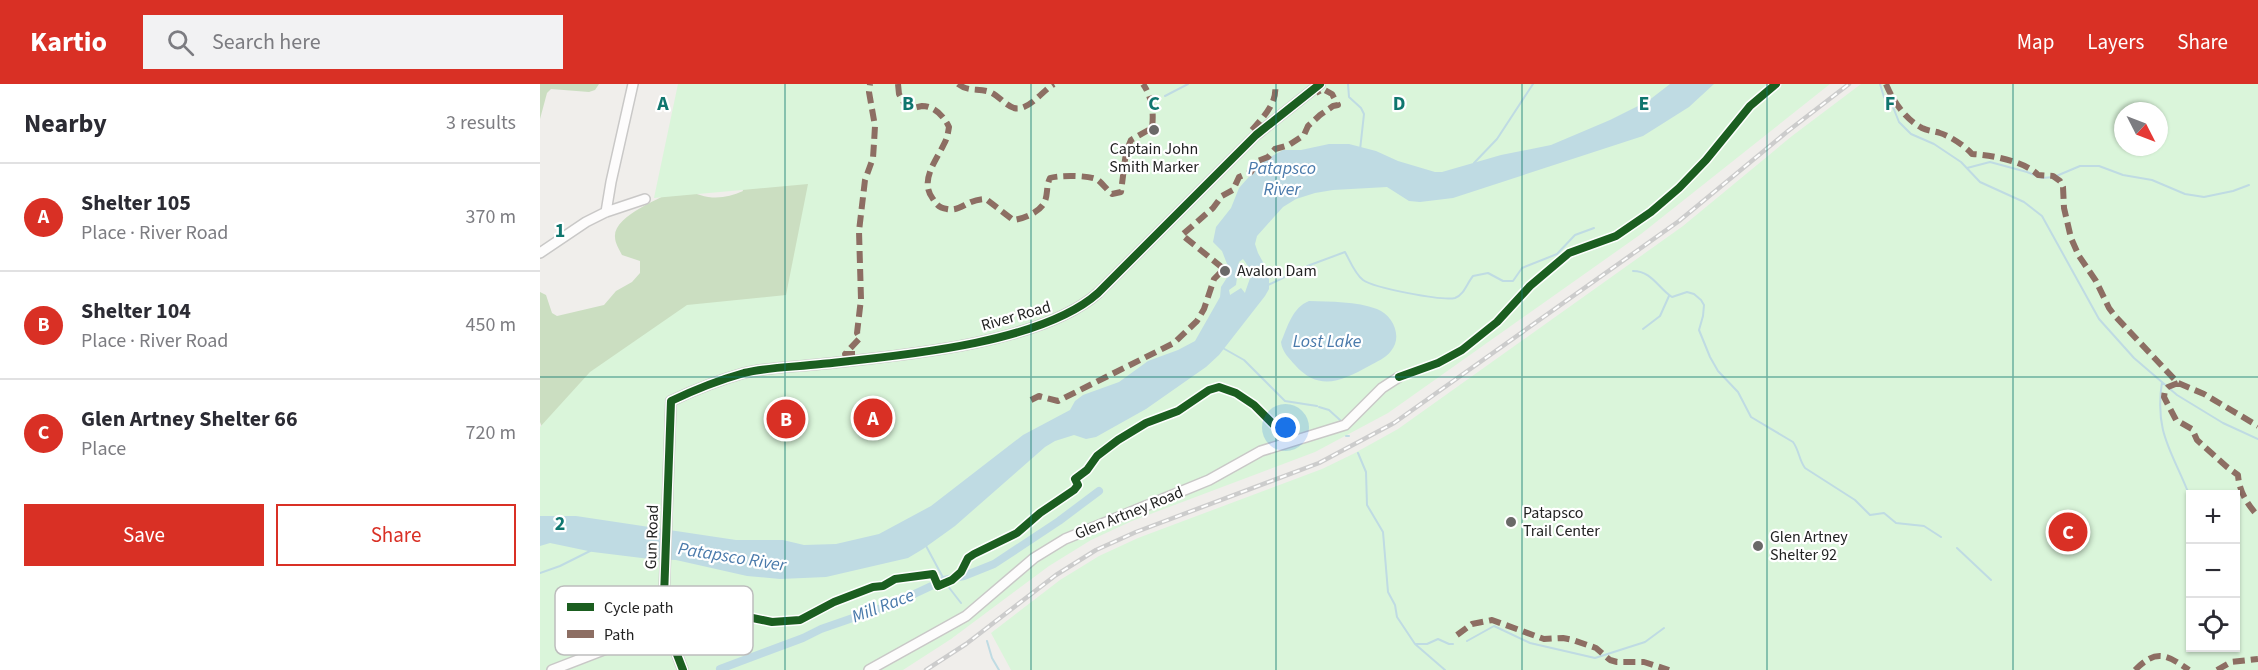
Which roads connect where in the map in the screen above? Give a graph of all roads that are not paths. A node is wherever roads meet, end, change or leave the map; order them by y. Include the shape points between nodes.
1 (633, 84) edge
2 (1320, 84) edge
3 (645, 199) dead end
4 (606, 212) junction
5 (540, 253) edge
6 (1399, 377) dead end
7 (671, 401) joint
8 (665, 586) edge
9 (591, 655) edge
10 (677, 655) edge
11 (552, 670) edge
12 (683, 670) edge
13 (869, 670) edge

1 - 4 street
2 - 7 street, River Road via 1256,135 1087,303 1063,317 989,339 935,349 745,373
3 - 4 street
4 - 5 street
6 - 13 street, Glen Artney Road via 1345,424 1261,451 1209,480 1065,539 1034,558 966,616
7 - 8 street, Gun Road
9 - 11 street
10 - 12 street, Gun Road

